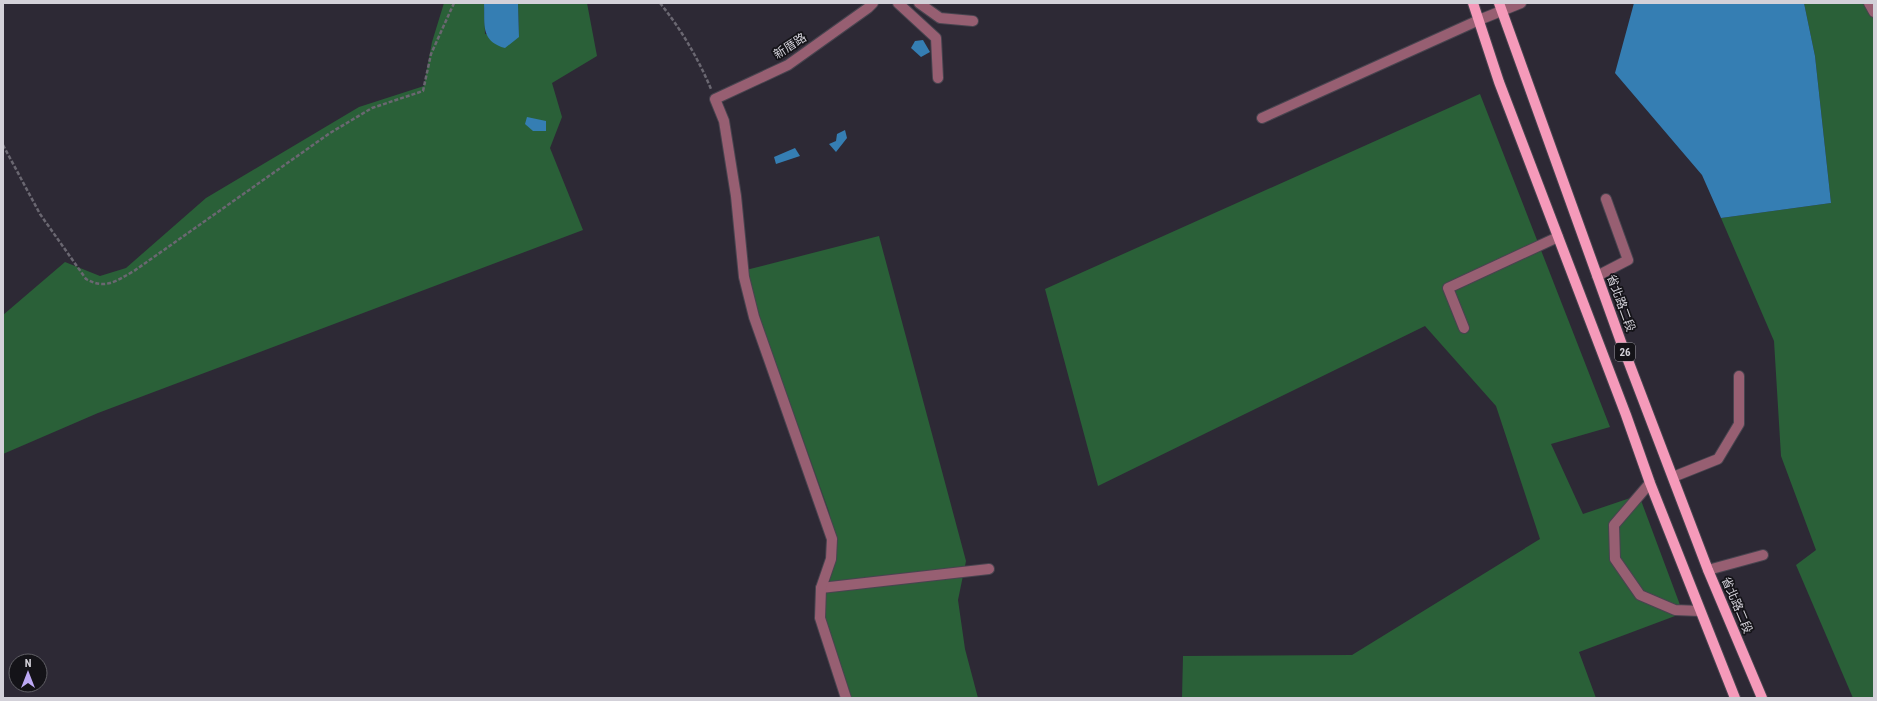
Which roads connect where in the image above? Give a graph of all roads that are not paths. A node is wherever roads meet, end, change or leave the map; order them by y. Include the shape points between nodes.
1 (873, 3) edge
2 (898, 3) edge
3 (919, 3) edge
4 (1473, 3) edge
5 (1521, 3) edge
6 (1869, 3) edge
7 (1500, 7) edge
8 (1874, 12) edge
9 (1479, 20) junction
10 (973, 21) dead end
11 (938, 78) dead end
12 (1262, 118) dead end
13 (1606, 199) dead end
14 (1558, 237) junction
15 (1597, 276) junction
16 (1464, 328) dead end
17 (1739, 376) dead end
18 (1673, 477) junction
19 (1650, 483) junction
20 (1763, 555) dead end
21 (988, 569) dead end
22 (1708, 570) junction
23 (821, 588) junction
24 (1700, 612) junction
25 (846, 698) edge
26 (1735, 698) edge
27 (1762, 698) edge

1 - 23 street, 新厝路 via 788,65 715,99 724,121 736,196 744,278 754,317 832,539 831,558
2 - 11 street via 936,38
3 - 10 street via 940,18
4 - 9 main road, 26
5 - 7 street
6 - 8 street
7 - 9 street
7 - 15 main road, 省北路二段 / 26
9 - 12 street
9 - 14 main road, 26 via 1499,82
13 - 15 street via 1628,260
14 - 16 street via 1448,288
14 - 19 main road, 26
15 - 18 main road, 省北路二段 / 26
17 - 18 street via 1739,424 1718,459
18 - 22 main road, 省北路二段 / 26
19 - 24 main road, 26
19 - 24 street via 1614,525 1615,559 1640,595 1675,610
20 - 22 street
21 - 23 street
22 - 27 main road, 省北路二段 / 26
23 - 25 street via 820,618
24 - 26 main road, 26

